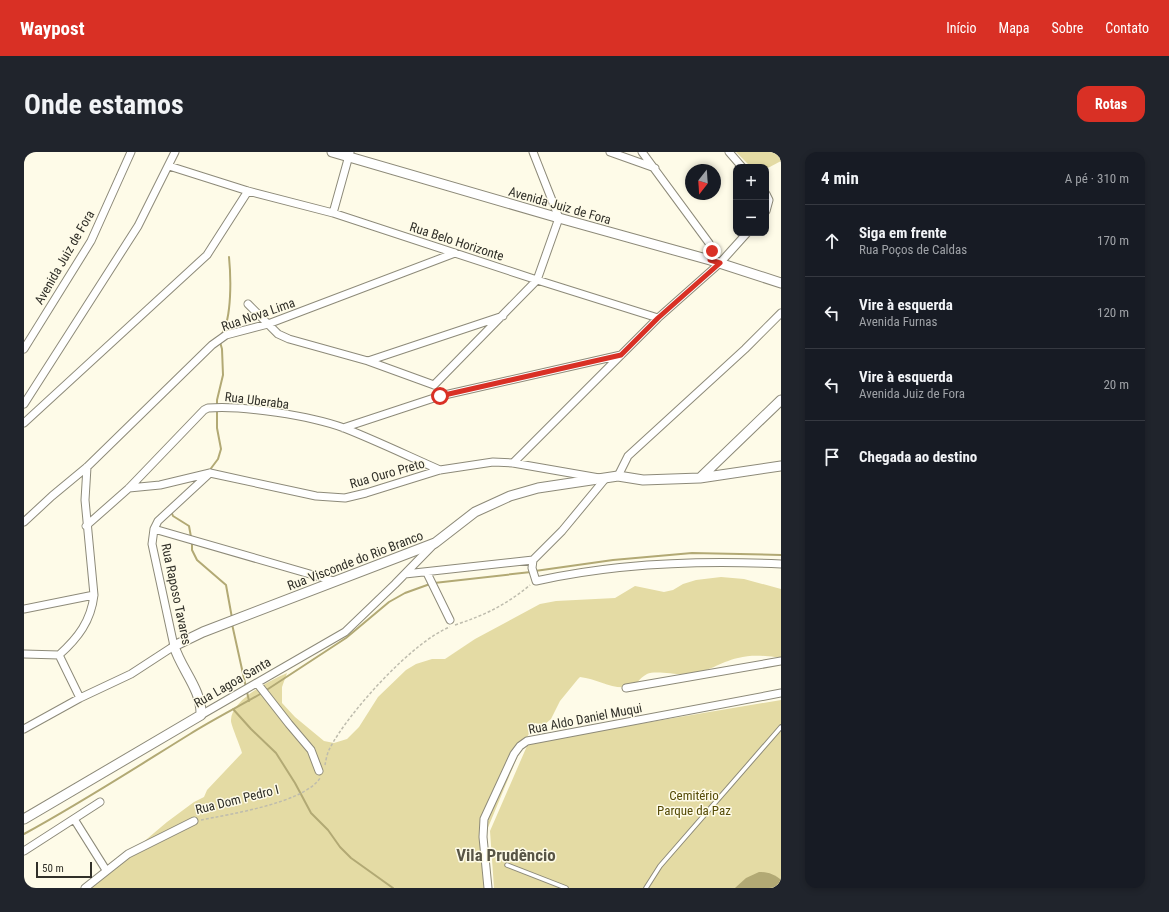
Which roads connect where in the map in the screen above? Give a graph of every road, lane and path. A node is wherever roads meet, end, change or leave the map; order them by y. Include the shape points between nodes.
1 (131, 152) edge
2 (175, 152) edge
3 (332, 152) edge
4 (533, 152) edge
5 (610, 152) edge
6 (642, 152) edge
7 (729, 152) edge
8 (349, 154) edge
9 (739, 164) edge
10 (169, 166) junction
11 (656, 168) junction
12 (248, 191) junction
13 (333, 213) junction
14 (559, 218) junction
15 (743, 236) edge
16 (455, 253) junction
17 (710, 260) junction
18 (720, 263) junction
19 (538, 280) junction
20 (781, 283) edge
21 (248, 304) dead end
22 (781, 313) edge
23 (504, 316) junction
24 (658, 318) junction
25 (268, 324) junction
26 (24, 349) edge
27 (621, 355) junction
28 (368, 361) junction
29 (434, 385) junction
30 (440, 396) junction
31 (781, 400) edge
32 (24, 404) edge
33 (24, 423) edge
34 (343, 428) junction
35 (513, 463) junction
36 (781, 466) edge
37 (87, 468) junction
38 (440, 470) junction
39 (210, 473) junction
40 (618, 476) junction
41 (700, 478) junction
42 (605, 479) junction
43 (129, 488) junction
44 (24, 522) edge
45 (86, 526) junction
46 (154, 529) junction
47 (435, 543) junction
48 (533, 560) junction
49 (781, 564) edge
50 (427, 573) junction
51 (405, 574) junction
52 (334, 581) junction
53 (536, 581) junction
54 (94, 595) junction
55 (24, 609) edge
56 (450, 620) dead end
57 (174, 646) junction
58 (24, 654) edge
59 (59, 655) junction
60 (781, 661) edge
61 (257, 683) junction
62 (626, 688) dead end
63 (781, 693) edge
64 (80, 698) junction
65 (201, 715) junction
66 (781, 727) edge
67 (24, 729) edge
68 (321, 773) junction
69 (100, 802) dead end
70 (24, 819) edge
71 (74, 819) junction
72 (194, 821) joint
73 (24, 851) edge
74 (507, 865) dead end
75 (106, 870) junction
76 (85, 888) edge
77 (488, 888) edge
78 (566, 888) edge
79 (646, 888) edge

1 - 26 street, Avenida Juiz de Fora via 91,241
2 - 10 street
3 - 8 street, Avenida Juiz de Fora
4 - 14 street
5 - 11 street
6 - 11 street
7 - 9 street
8 - 13 street
8 - 14 street, Avenida Juiz de Fora
10 - 12 street, Rua Belo Horizonte
10 - 32 street via 138,226
11 - 17 street via 709,243 712,251
12 - 13 street, Rua Belo Horizonte
12 - 33 street via 207,255
13 - 16 street, Rua Belo Horizonte
14 - 17 street, Avenida Juiz de Fora
14 - 19 street
15 - 18 street
16 - 19 street, Rua Belo Horizonte
16 - 25 street, Rua Nova Lima
17 - 18 street, Avenida Juiz de Fora
18 - 20 street, Avenida Juiz de Fora
18 - 24 street
19 - 23 street
19 - 24 street, Rua Belo Horizonte
21 - 25 street
22 - 40 street via 628,456
23 - 28 street
23 - 29 street
24 - 27 street
25 - 28 street via 278,334 289,339
25 - 37 street, Rua Nova Lima via 226,336 212,345
27 - 30 street
27 - 35 street
28 - 29 street
29 - 30 street
30 - 34 street
31 - 41 street
34 - 38 street, Rua Uberaba
34 - 43 street, Rua Uberaba via 247,409 208,408
35 - 38 street, Rua Ouro Preto via 482,463
35 - 42 street, Rua Ouro Preto
36 - 41 street, Rua Visconde do Rio Branco
37 - 44 street, Rua Nova Lima
37 - 45 street
38 - 39 street, Rua Ouro Preto via 345,498 331,498
39 - 43 street, Rua Ouro Preto
39 - 46 street, Rua Raposo Tavares via 164,515
40 - 41 street, Rua Visconde do Rio Branco via 643,480
40 - 42 street, Rua Visconde do Rio Branco
42 - 47 street, Rua Visconde do Rio Branco via 538,488 510,496 475,512
42 - 48 street via 562,531
43 - 45 street, Rua Uberaba
45 - 54 street
46 - 52 street
46 - 57 street, Rua Raposo Tavares via 152,544
47 - 51 street, Rua Lagoa Santa
47 - 52 street, Rua Visconde do Rio Branco
48 - 50 street
48 - 53 street via 532,568
49 - 53 street via 737,561 675,562 576,573
50 - 51 street
50 - 56 street
51 - 61 street, Rua Lagoa Santa via 345,632
52 - 57 street, Rua Visconde do Rio Branco
53 - 68 path via 497,609 445,629 429,638 381,681 355,712 330,748
54 - 55 street
54 - 59 street via 93,608 87,624 75,641
57 - 64 street, Rua Visconde do Rio Branco via 131,674
57 - 65 street, Rua Raposo Tavares via 198,696
58 - 59 street
59 - 64 street
60 - 62 street
61 - 65 street, Rua Lagoa Santa
61 - 68 street via 311,750
63 - 77 street, Rua Aldo Daniel Muqui via 527,741 514,754 484,819 483,837
64 - 67 street, Rua Visconde do Rio Branco
65 - 70 street, Rua Lagoa Santa
66 - 79 lane via 660,866
68 - 72 path, Rua Dom Pedro I via 316,784 276,804
69 - 71 street
71 - 73 street
71 - 75 street
72 - 75 street, Rua Dom Pedro I via 128,854
74 - 78 lane
75 - 76 street, Rua Dom Pedro I

